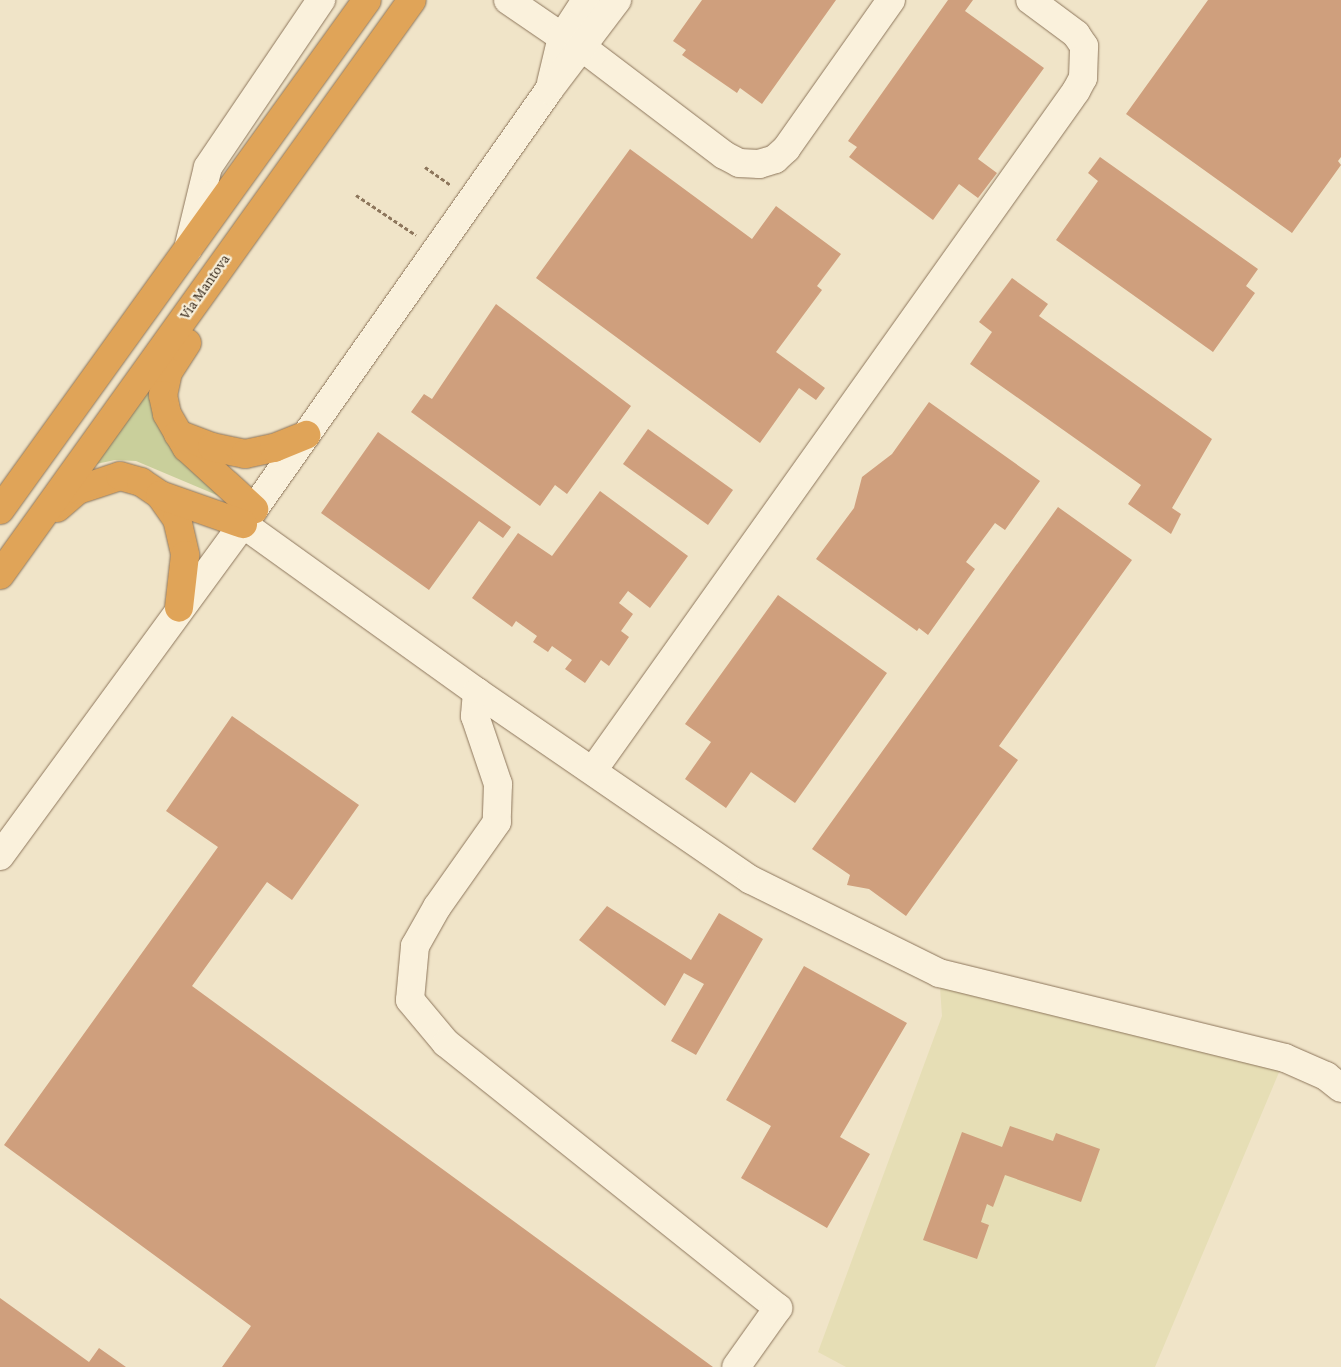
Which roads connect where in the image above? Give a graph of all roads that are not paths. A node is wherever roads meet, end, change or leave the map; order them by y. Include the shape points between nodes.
1 (321, 0) edge
2 (367, 0) edge
3 (412, 0) edge
4 (508, 0) edge
5 (586, 0) edge
6 (617, 0) edge
7 (891, 0) edge
8 (1030, 0) edge
9 (573, 42) junction
10 (187, 251) junction
11 (224, 261) junction
12 (178, 434) junction
13 (307, 435) junction
14 (160, 495) junction
15 (0, 510) edge
16 (249, 517) junction
17 (35, 527) junction
18 (0, 575) edge
19 (179, 608) junction
20 (477, 692) junction
21 (594, 769) junction
22 (0, 856) edge
23 (1341, 1088) edge
24 (736, 1367) edge

1 - 10 street via 208,166
2 - 10 highway
3 - 11 highway, Via Mantova via 353,87
4 - 9 street
5 - 9 street
6 - 9 street
7 - 9 street via 786,149 775,159 759,164 739,163 724,155
8 - 21 street via 1076,34 1084,46 1083,78 1076,91
9 - 13 street via 549,90
10 - 15 highway
11 - 12 highway via 220,290 168,372 163,395 167,414
11 - 17 highway, Via Mantova
12 - 13 highway via 212,447 244,454 274,448
12 - 16 highway
13 - 16 street
14 - 16 highway
14 - 17 highway via 141,482 120,476 105,479 78,490
14 - 19 highway via 177,519 185,555
16 - 19 street
16 - 20 street
17 - 18 highway, Via Mantova
19 - 22 street
20 - 21 street
20 - 24 street via 476,716 498,784 497,822 437,907 415,946 410,1000 446,1043 778,1308
21 - 23 street via 751,880 939,973 1284,1058 1326,1076

